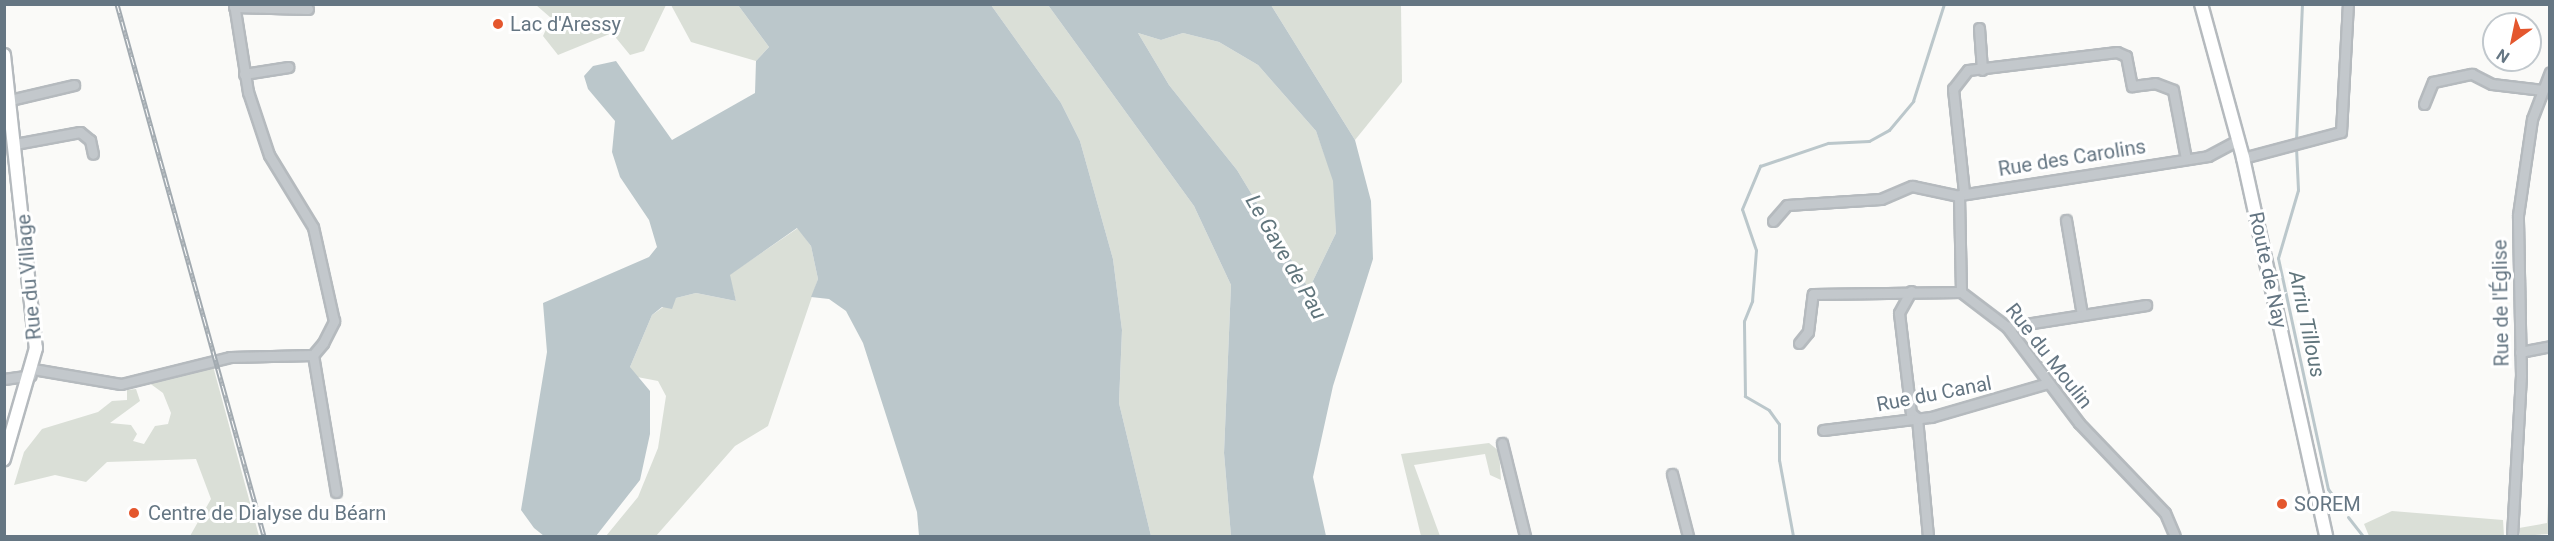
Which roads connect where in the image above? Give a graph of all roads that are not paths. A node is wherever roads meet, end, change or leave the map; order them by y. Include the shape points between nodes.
1 (2201, 4) edge
2 (2348, 4) edge
3 (234, 6) edge
4 (308, 9) dead end
5 (1979, 28) dead end
6 (4, 55) edge
7 (288, 67) dead end
8 (1982, 70) junction
9 (2550, 72) edge
10 (244, 74) junction
11 (74, 85) dead end
12 (2543, 90) junction
13 (10, 100) junction
14 (2424, 104) dead end
15 (2238, 140) junction
16 (15, 144) junction
17 (93, 154) dead end
18 (2243, 158) junction
19 (2186, 159) junction
20 (1962, 194) junction
21 (2066, 220) dead end
22 (1773, 221) dead end
23 (1883, 290) junction
24 (1911, 291) junction
25 (1960, 292) junction
26 (2146, 305) dead end
27 (1899, 307) junction
28 (2082, 315) junction
29 (2007, 327) junction
30 (1799, 343) dead end
31 (2550, 346) edge
32 (2520, 352) junction
33 (312, 355) junction
34 (32, 372) junction
35 (4, 379) edge
36 (2048, 383) junction
37 (1917, 418) junction
38 (1823, 430) dead end
39 (1502, 443) dead end
40 (4, 459) edge
41 (1672, 474) dead end
42 (336, 492) dead end
43 (1525, 537) edge
44 (1688, 537) edge
45 (1928, 537) edge
46 (2175, 537) edge
47 (2326, 537) edge
48 (2512, 537) edge

1 - 15 main road, Route de Nay
2 - 18 street via 2341,132
3 - 4 street
3 - 10 street
5 - 8 street
6 - 13 main road, Rue du Village
7 - 10 street
8 - 19 street via 2117,52 2126,56 2132,86 2155,83 2173,90
8 - 20 street via 1959,75 1953,89
9 - 12 street, Rue de l'Église
10 - 33 street via 269,155 313,226 334,321
11 - 13 street
12 - 14 street via 2492,84 2472,74 2433,82
12 - 32 street, Rue de l'Église via 2532,119 2518,215
13 - 16 main road, Rue du Village
15 - 18 main road, Route de Nay
15 - 19 street, Rue des Carolins via 2208,156
16 - 17 street via 80,132 90,140
16 - 34 main road, Rue du Village via 35,327
18 - 47 main road, Route de Nay
19 - 20 street, Rue des Carolins
20 - 22 street via 1912,186 1881,199 1787,205
20 - 25 street
21 - 28 street
23 - 24 street
23 - 27 street
23 - 30 street via 1813,294 1808,332
24 - 25 street
24 - 27 street
25 - 29 street, Rue du Moulin
26 - 28 street
27 - 37 street via 1911,413
28 - 29 street
29 - 36 street, Rue du Moulin
31 - 32 street
32 - 48 street, Rue de l'Église
33 - 34 street via 230,357 121,384
33 - 42 street
34 - 35 street
34 - 40 main road, Rue du Village
36 - 37 street, Rue du Canal via 2021,395
36 - 46 street, Rue du Moulin via 2165,513
37 - 38 street, Rue du Canal
37 - 45 street
39 - 43 street
41 - 44 street

